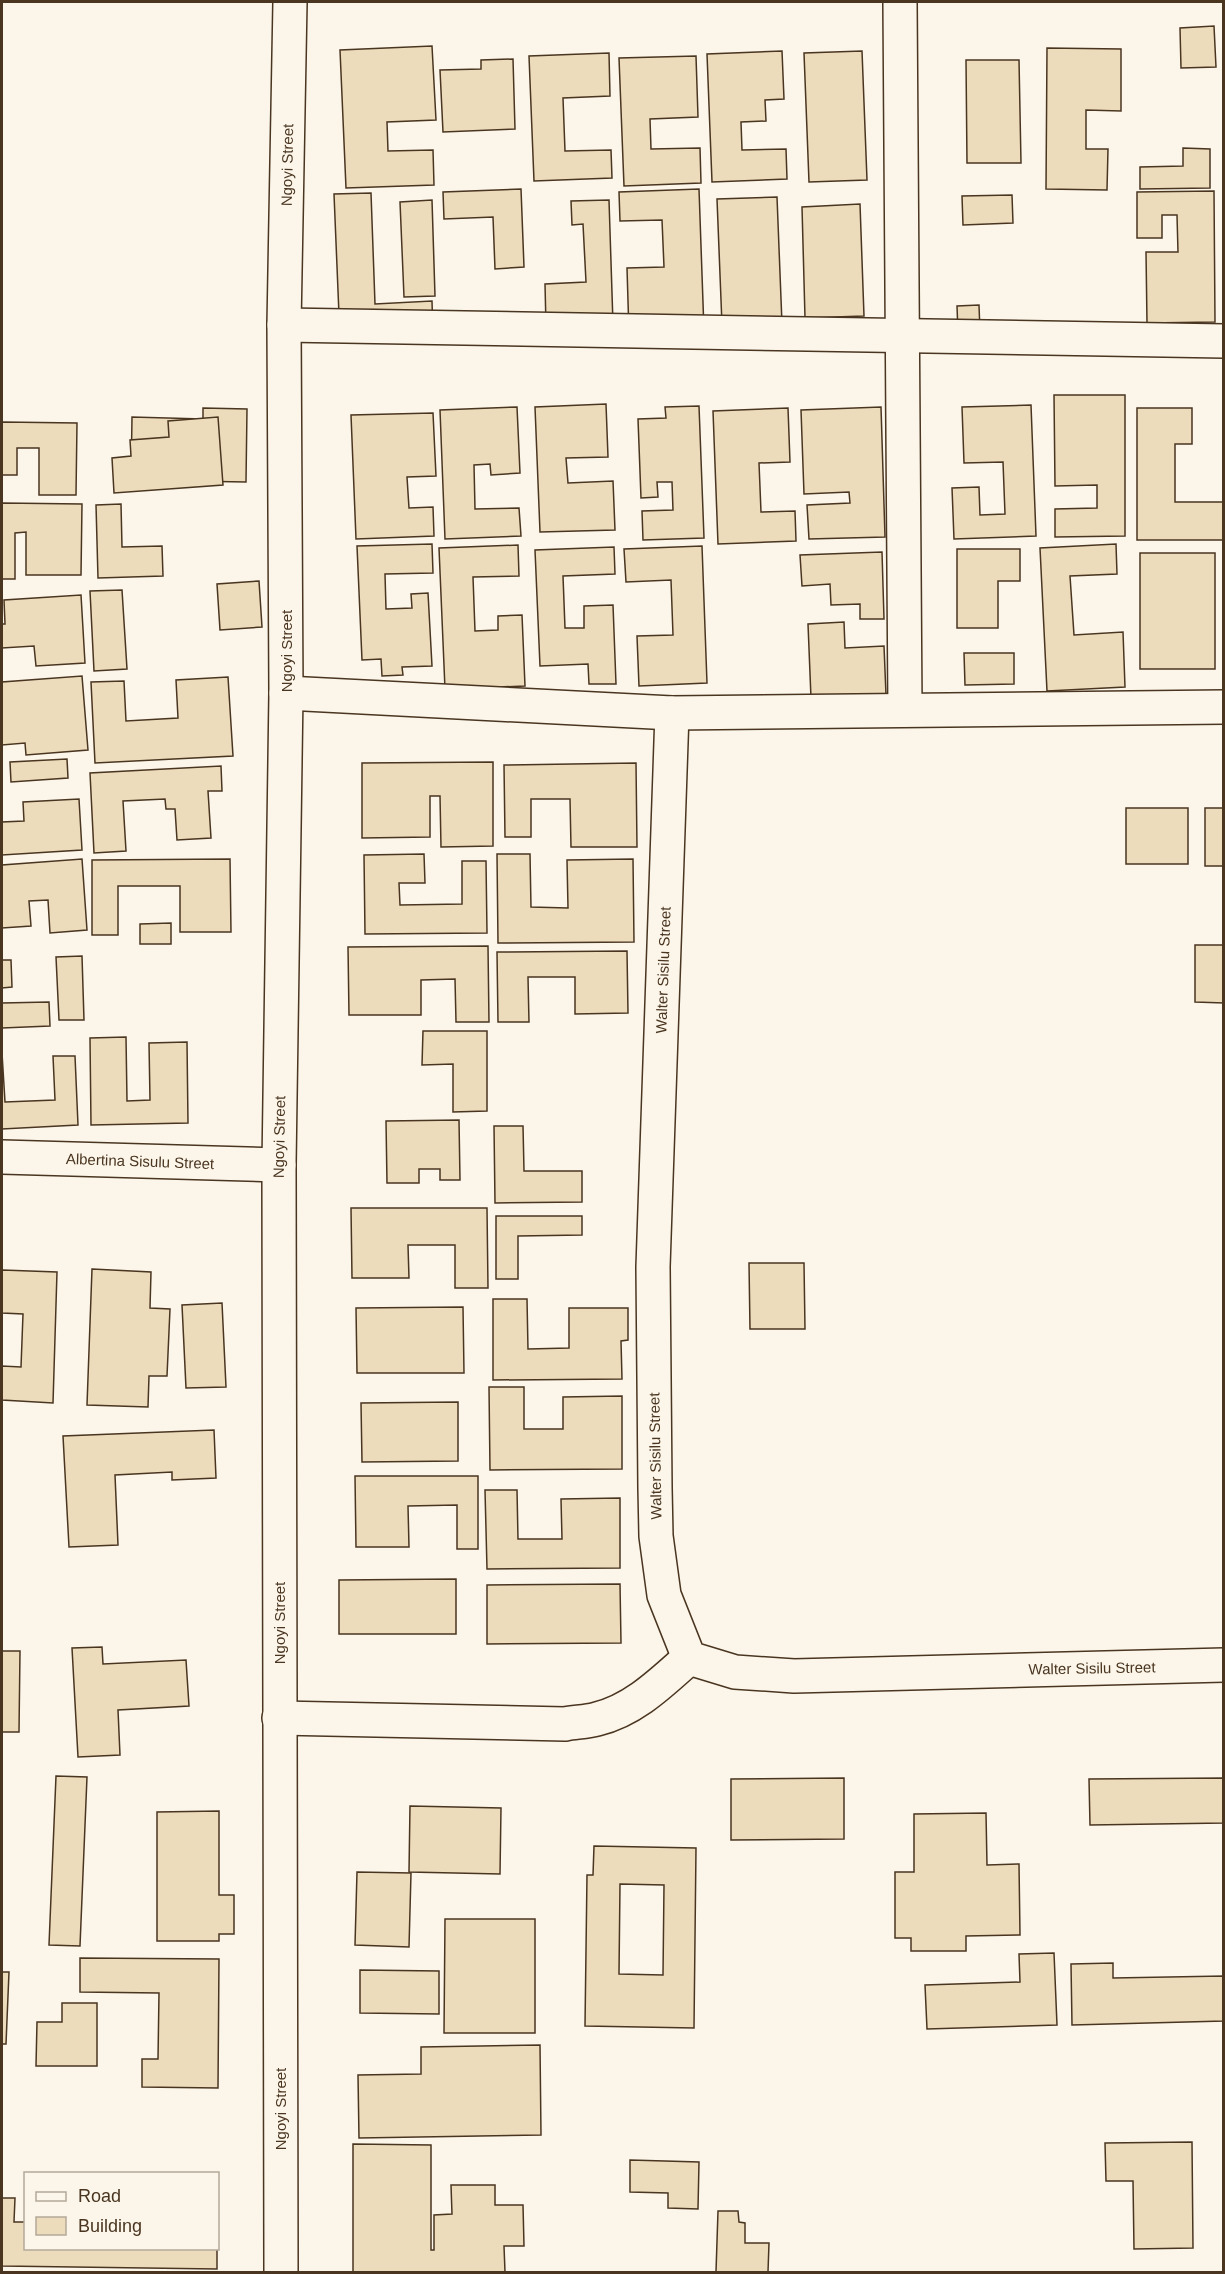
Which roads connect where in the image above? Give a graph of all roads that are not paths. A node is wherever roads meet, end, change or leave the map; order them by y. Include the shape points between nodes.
1 (290, 2) edge
2 (900, 2) edge
3 (284, 325) junction
4 (902, 335) junction
5 (1224, 341) edge
6 (286, 693) junction
7 (1224, 707) edge
8 (905, 710) junction
9 (672, 713) junction
10 (2, 1157) edge
11 (279, 1165) junction
12 (689, 1658) junction
13 (1224, 1665) edge
14 (279, 1718) junction
15 (281, 2272) edge

1 - 3 street, Ngoyi Street
2 - 4 street
3 - 4 street
3 - 6 street, Ngoyi Street
4 - 5 street
4 - 8 street
6 - 9 street
6 - 11 street, Ngoyi Street
7 - 8 street
8 - 9 street
9 - 12 street, Walter Sisilu Street via 652,1267 655,1498 664,1595
10 - 11 street, Albertina Sisulu Street
11 - 14 street, Ngoyi Street
12 - 13 street, Walter Sisilu Street via 735,1672 794,1676
12 - 14 street via 621,1711 596,1720 565,1724
14 - 15 street, Ngoyi Street

